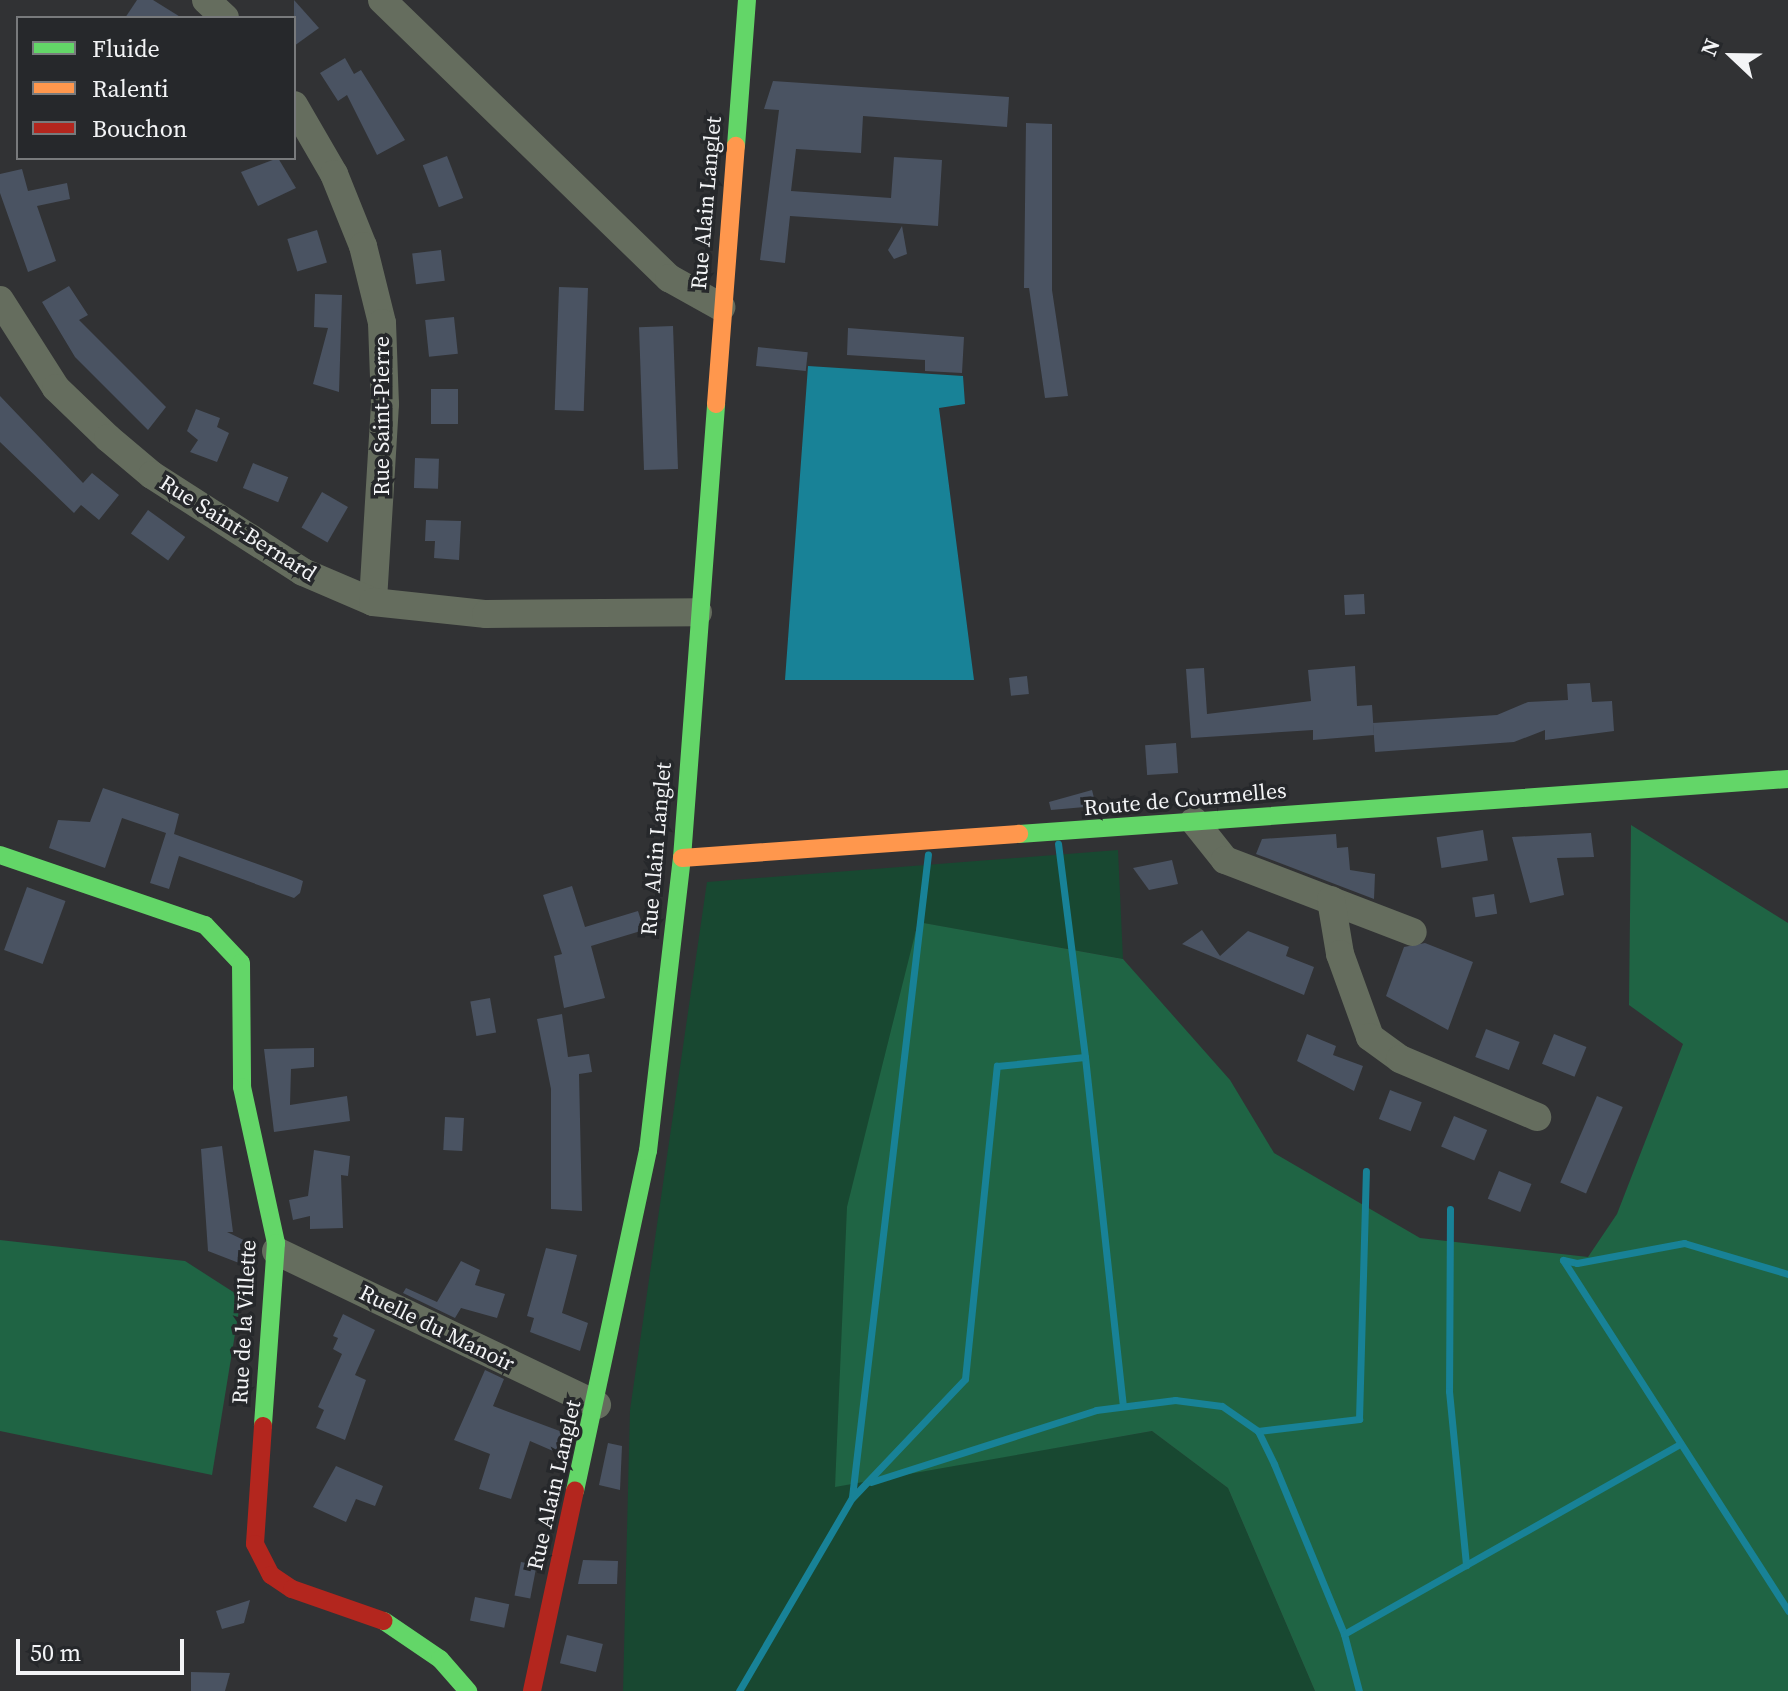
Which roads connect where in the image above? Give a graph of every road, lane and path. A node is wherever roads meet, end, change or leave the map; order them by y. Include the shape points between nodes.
1 (206, 0) edge
2 (382, 0) edge
3 (747, 0) edge
4 (223, 16) edge
5 (296, 108) edge
6 (0, 300) edge
7 (721, 307) junction
8 (373, 602) junction
9 (698, 612) junction
10 (1788, 779) edge
11 (1194, 821) junction
12 (0, 855) edge
13 (682, 858) junction
14 (1331, 900) junction
15 (1413, 932) dead end
16 (1537, 1117) dead end
17 (276, 1251) junction
18 (597, 1405) junction
19 (468, 1691) edge
20 (532, 1691) edge

1 - 4 street
2 - 7 street via 669,278
3 - 7 street, Rue Alain Langlet
5 - 8 street, Rue Saint-Pierre via 334,174 363,246 382,323 384,434
6 - 8 street, Rue Saint-Bernard via 56,388 152,475 303,572
7 - 9 street, Rue Alain Langlet
8 - 9 street, Rue Saint-Bernard via 486,614
9 - 13 street, Rue Alain Langlet
10 - 11 street, Route de Courmelles
11 - 13 street, Route de Courmelles
11 - 14 street via 1225,860
12 - 17 street, Rue de la Villette via 205,925 227,942 241,963 242,1087
13 - 18 street, Rue Alain Langlet via 648,1151
14 - 15 street
14 - 16 street via 1340,954 1370,1037 1400,1059
17 - 18 street, Ruelle du Manoir
17 - 19 street, Rue de la Villette via 255,1544 271,1575 292,1589 381,1619 440,1659
18 - 20 street, Rue Alain Langlet

